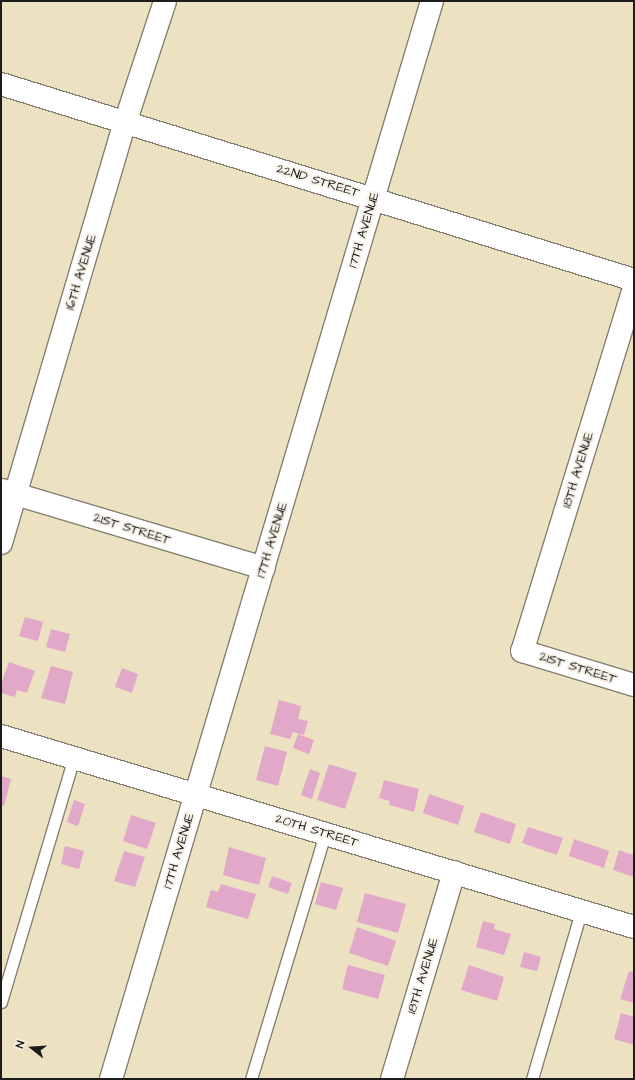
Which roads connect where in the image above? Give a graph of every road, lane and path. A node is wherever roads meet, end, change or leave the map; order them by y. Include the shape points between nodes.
1 (165, 1) edge
2 (432, 1) edge
3 (1, 84) edge
4 (125, 123) junction
5 (374, 198) junction
6 (634, 280) edge
7 (634, 288) edge
8 (8, 492) edge
9 (1, 543) edge
10 (264, 568) junction
11 (522, 651) joint
12 (634, 685) edge
13 (1, 736) edge
14 (74, 757) junction
15 (196, 794) junction
16 (325, 834) junction
17 (454, 872) junction
18 (581, 911) junction
19 (634, 927) edge
20 (1, 1002) edge
21 (111, 1079) edge
22 (251, 1079) edge
23 (392, 1079) edge
24 (532, 1079) edge

1 - 4 street, 16TH AVENUE
2 - 5 street, 17TH AVENUE
3 - 4 street, 22ND STREET
4 - 5 street, 22ND STREET
4 - 8 street, 16TH AVENUE
5 - 6 street, 22ND STREET
5 - 10 street, 17TH AVENUE
7 - 11 street, 18TH AVENUE
8 - 9 street, 16TH AVENUE
8 - 10 street, 21ST STREET
10 - 15 street, 17TH AVENUE
11 - 12 street, 21ST STREET
13 - 14 street, 20TH STREET
14 - 15 street, 20TH STREET
14 - 20 lane
15 - 16 street, 20TH STREET
15 - 21 street, 17TH AVENUE
16 - 17 street, 20TH STREET
16 - 22 lane
17 - 18 street, 20TH STREET
17 - 23 street, 18TH AVENUE
18 - 19 street, 20TH STREET
18 - 24 lane

